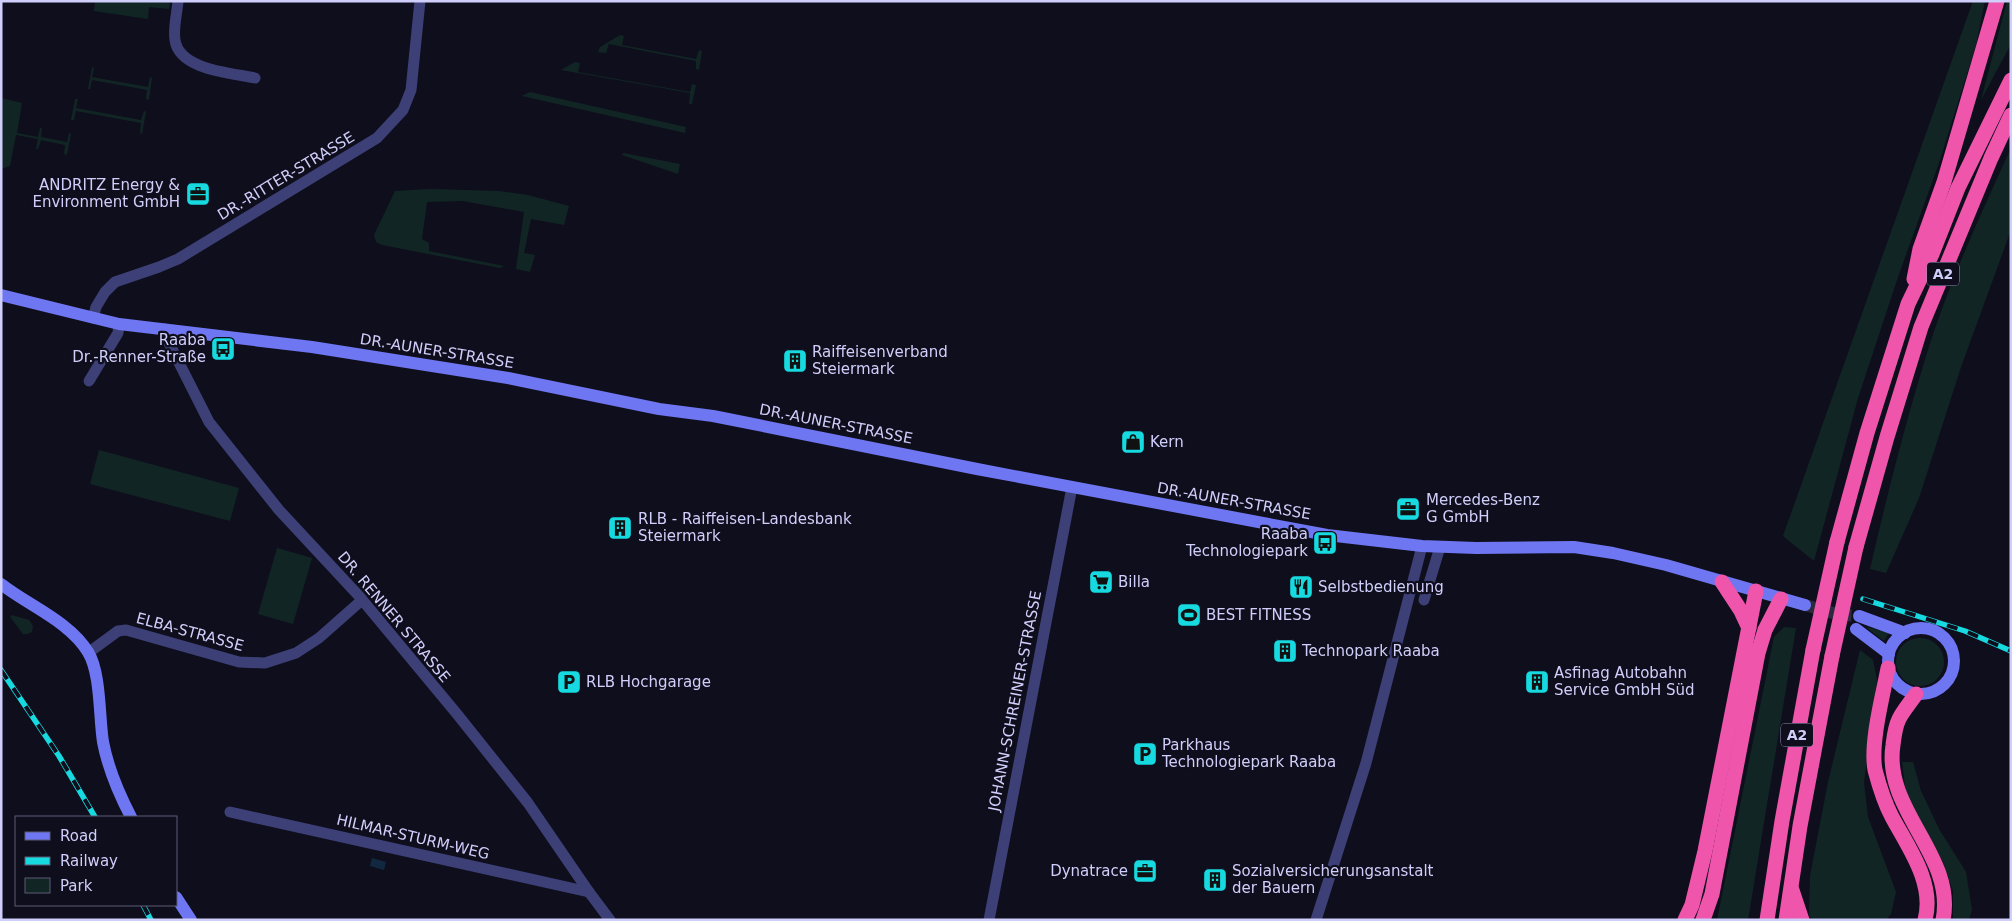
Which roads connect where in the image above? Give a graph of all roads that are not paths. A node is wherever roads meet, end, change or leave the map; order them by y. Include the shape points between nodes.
1 (178, 1) edge
2 (420, 1) edge
3 (1997, 1) edge
4 (255, 78) dead end
5 (2011, 80) edge
6 (2011, 115) edge
7 (1, 295) edge
8 (1908, 304) junction
9 (93, 318) junction
10 (119, 324) junction
11 (165, 329) junction
12 (89, 381) dead end
13 (1072, 487) junction
14 (1422, 546) junction
15 (1440, 547) junction
16 (1722, 582) junction
17 (1, 584) edge
18 (1756, 591) junction
19 (1781, 599) junction
20 (362, 600) junction
21 (1424, 600) dead end
22 (1805, 605) tunnel mouth
23 (1859, 616) tunnel mouth
24 (1749, 628) junction
25 (1856, 629) tunnel mouth
26 (1905, 633) junction
27 (88, 653) junction
28 (1889, 661) junction
29 (1916, 694) junction
30 (230, 812) dead end
31 (130, 816) edge
32 (1791, 888) junction
33 (589, 892) junction
34 (178, 900) edge
35 (191, 920) edge
36 (610, 920) edge
37 (989, 920) edge
38 (1316, 920) edge
39 (1685, 920) edge
40 (1703, 920) edge
41 (1767, 920) edge
42 (1786, 920) edge
43 (1802, 920) edge
44 (1925, 920) edge
45 (1943, 920) edge

1 - 4 street via 175,42 180,51 199,67
2 - 9 street, DR.-RITTER-STRASSE via 411,90 403,110 377,138 178,259 115,282 100,300
3 - 8 highway via 1944,182 1920,249
5 - 8 highway, A2 via 1958,188
6 - 32 highway, A2, bridge via 1922,326 1887,437 1856,547 1832,656
7 - 9 main road, DR.-AUNER-STRASSE
8 - 41 highway, A2, bridge via 1837,542 1813,650
9 - 10 main road, DR.-AUNER-STRASSE
10 - 11 main road, DR.-AUNER-STRASSE
10 - 12 street via 118,333
11 - 13 main road, DR.-AUNER-STRASSE via 312,347 508,378
11 - 20 street, DR. RENNER STRASSE via 209,422 279,510
13 - 14 main road, DR.-AUNER-STRASSE via 1318,533
13 - 37 street, JOHANN-SCHREINER-STRASSE
14 - 15 main road, DR.-AUNER-STRASSE
14 - 38 street via 1366,763
15 - 16 main road, DR.-AUNER-STRASSE via 1574,547 1630,556
15 - 21 street
16 - 18 main road, DR.-AUNER-STRASSE
16 - 24 highway
17 - 27 main road via 70,632
18 - 19 main road, DR.-AUNER-STRASSE
18 - 24 highway
19 - 22 main road, DR.-AUNER-STRASSE
19 - 40 highway via 1765,630 1758,653 1712,894
20 - 27 street, ELBA-STRASSE via 319,638 296,653 265,663 239,662 126,630 118,630
20 - 33 street, DR. RENNER STRASSE via 528,804
23 - 26 main road
24 - 39 highway via 1705,851 1692,905
25 - 28 main road
26 - 28 main road via 1895,641
26 - 29 main road via 1917,628 1926,629 1944,637 1952,650 1952,675 1946,683 1935,691
27 - 31 main road via 96,678 104,743 122,801
28 - 29 main road via 1893,679 1903,689
28 - 44 highway via 1873,757 1891,814 1919,867 1927,899
29 - 45 highway via 1898,720 1890,766 1908,815 1941,879 1945,895
30 - 33 street, HILMAR-STURM-WEG
32 - 42 highway, A2
32 - 43 highway
33 - 36 street, DR. RENNER STRASSE
34 - 35 main road

